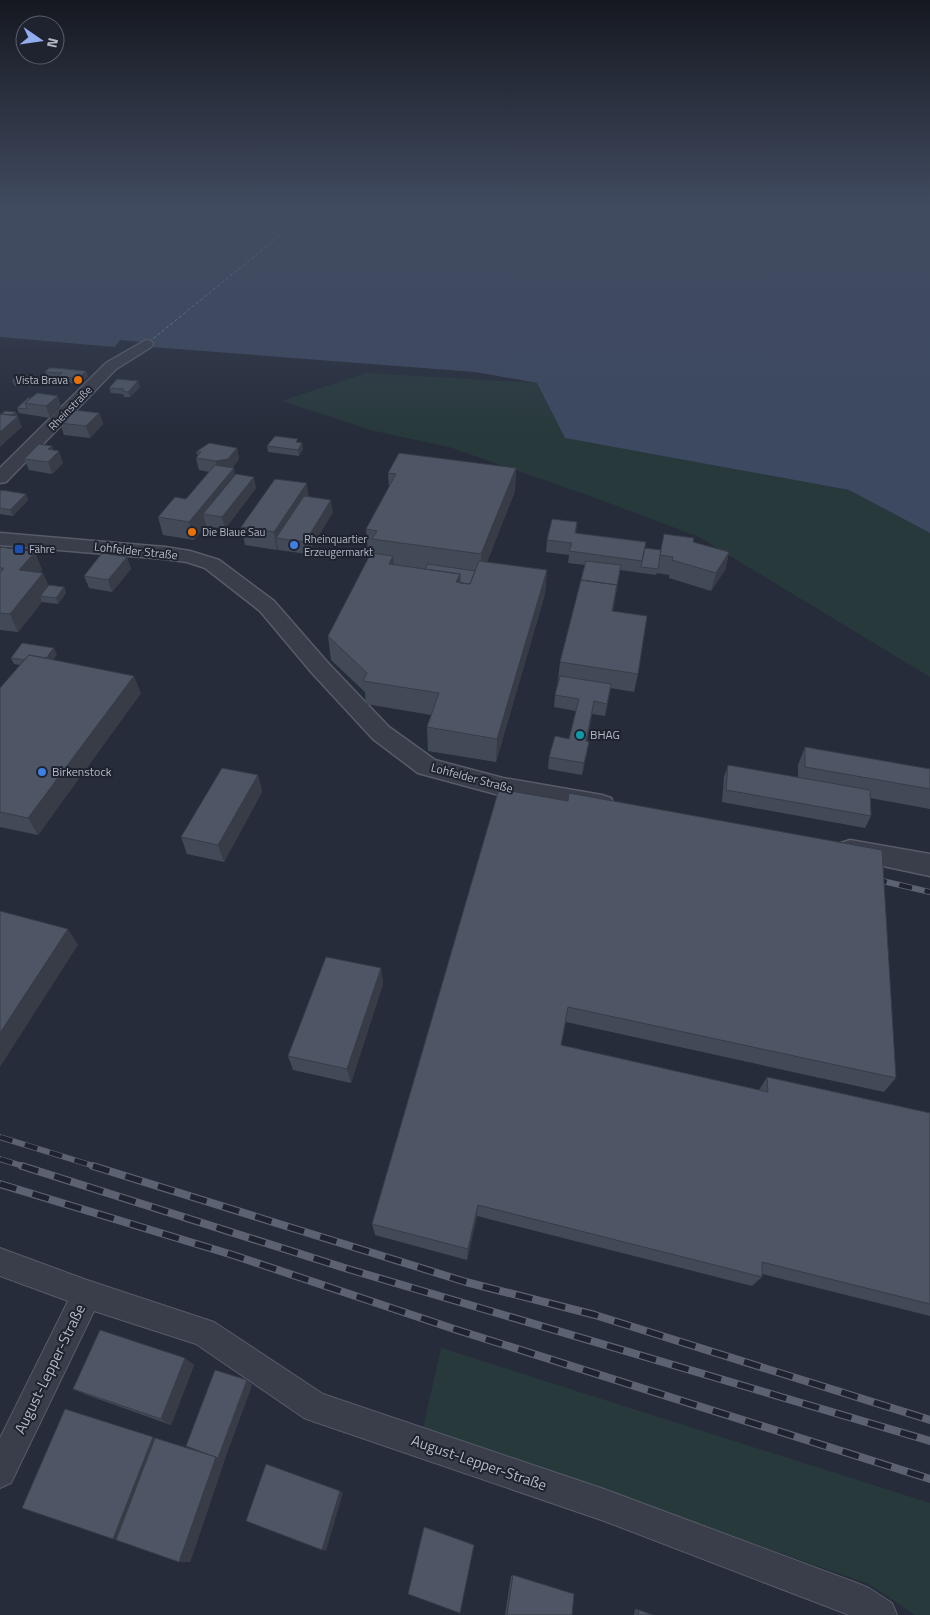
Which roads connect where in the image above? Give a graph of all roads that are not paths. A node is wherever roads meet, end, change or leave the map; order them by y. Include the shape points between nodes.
1 (146, 344) dead end
2 (0, 478) edge
3 (0, 539) edge
4 (626, 810) edge
5 (822, 845) edge
6 (930, 865) edge
7 (0, 1262) edge
8 (87, 1294) junction
9 (0, 1472) edge
10 (880, 1615) edge

1 - 2 street, Rheinstraße via 111,366
3 - 4 street, Lohfelder Straße via 166,553 212,564 267,606 381,733 427,766 503,787
5 - 6 street
7 - 8 street, August-Lepper-Straße
8 - 9 street, August-Lepper-Straße
8 - 10 street, August-Lepper-Straße via 204,1332 315,1407 604,1505 857,1600

